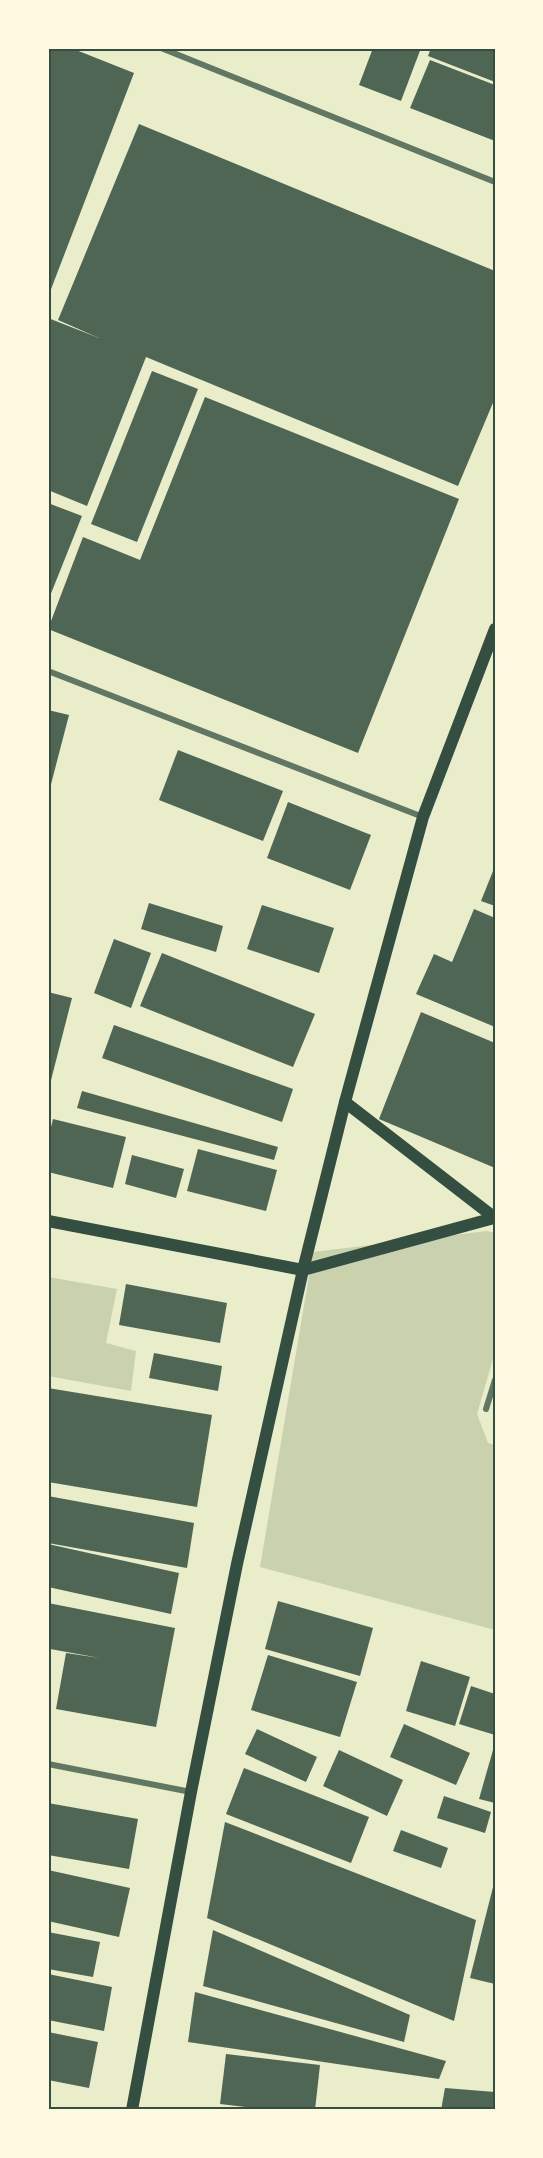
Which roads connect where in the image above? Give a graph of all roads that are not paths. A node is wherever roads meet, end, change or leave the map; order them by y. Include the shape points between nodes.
1 (161, 48) edge
2 (495, 182) edge
3 (495, 629) edge
4 (491, 652) edge
5 (48, 671) edge
6 (423, 817) junction
7 (345, 1102) junction
8 (495, 1218) edge
9 (48, 1221) edge
10 (303, 1270) junction
11 (495, 1380) edge
12 (486, 1409) dead end
13 (48, 1764) edge
14 (191, 1792) junction
15 (132, 2110) edge

1 - 2 street
3 - 4 main road
4 - 6 main road
5 - 6 street
6 - 7 main road
7 - 8 main road
7 - 10 main road
8 - 10 main road
9 - 10 main road
10 - 14 main road
11 - 12 street
13 - 14 street
14 - 15 main road

